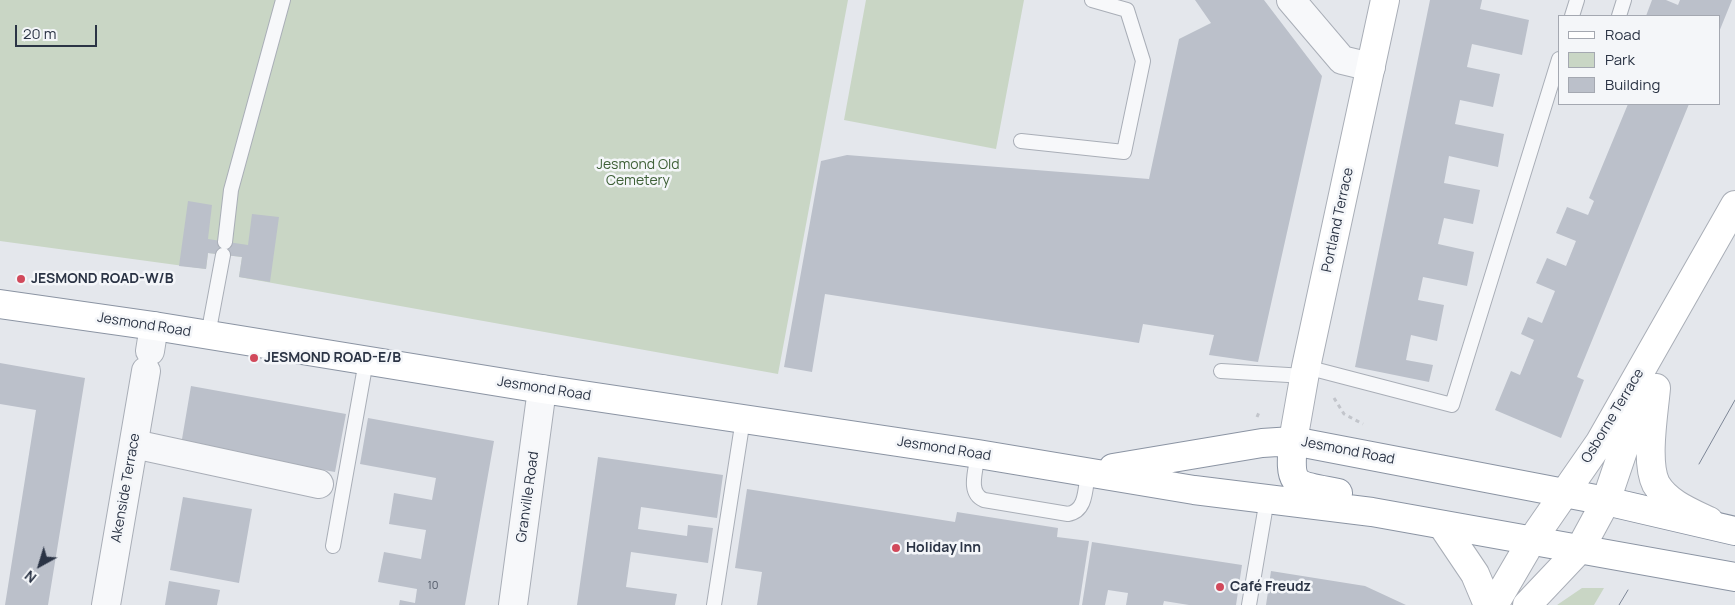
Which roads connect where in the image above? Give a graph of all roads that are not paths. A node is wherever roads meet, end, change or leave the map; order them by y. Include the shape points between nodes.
1 (284, 0) edge
2 (1092, 0) edge
3 (1292, 0) edge
4 (1385, 0) edge
5 (1577, 0) edge
6 (1624, 0) edge
7 (1132, 5) edge
8 (1572, 15) edge
9 (1619, 15) edge
10 (1558, 62) edge
11 (1371, 67) junction
12 (1021, 141) dead end
13 (1735, 205) edge
14 (0, 304) edge
15 (208, 335) junction
16 (1661, 337) junction
17 (150, 349) junction
18 (366, 361) junction
19 (1221, 371) dead end
20 (1306, 371) junction
21 (542, 389) junction
22 (743, 419) junction
23 (1293, 441) junction
24 (134, 444) junction
25 (978, 454) junction
26 (1088, 472) junction
27 (320, 484) dead end
28 (1563, 493) junction
29 (1606, 501) junction
30 (1265, 512) junction
31 (1439, 524) junction
32 (1729, 530) edge
33 (1532, 540) junction
34 (333, 546) dead end
35 (1580, 549) junction
36 (1735, 577) edge
37 (106, 605) edge
38 (513, 605) edge
39 (714, 605) edge
40 (1249, 605) edge
41 (1488, 605) edge
42 (1494, 605) edge
43 (1527, 605) edge

1 - 15 lane via 232,190
2 - 7 lane
3 - 11 street via 1342,60
4 - 11 main road, Portland Terrace
5 - 8 lane
6 - 9 lane
7 - 12 lane via 1143,61 1124,152
10 - 20 lane via 1452,405
11 - 20 main road, Portland Terrace
13 - 16 main road, Osborne Terrace
14 - 17 main road, Jesmond Road
15 - 17 main road, Jesmond Road
15 - 18 main road, Jesmond Road
16 - 28 main road, Osborne Terrace via 1600,442
16 - 29 main road, Osborne Terrace
16 - 32 main road via 1652,458 1656,483 1682,508
17 - 24 street, Akenside Terrace
18 - 21 main road, Jesmond Road
18 - 34 lane
19 - 20 lane
20 - 23 main road, Portland Terrace
21 - 22 main road, Jesmond Road
21 - 38 street, Granville Road
22 - 25 main road, Jesmond Road
22 - 39 lane
23 - 26 main road, Jesmond Road via 1262,443
23 - 28 main road, Jesmond Road
23 - 31 main road, Portland Terrace via 1291,472 1296,482 1306,487 1406,507
24 - 27 street
24 - 37 street, Akenside Terrace
25 - 26 main road, Jesmond Road
25 - 26 lane via 973,491 977,497 1068,514 1081,508
26 - 30 main road, Jesmond Road via 1194,490
28 - 29 main road, Jesmond Road
28 - 33 main road, Osborne Terrace
29 - 32 main road, Jesmond Road
29 - 35 main road, Osborne Terrace
30 - 31 main road, Jesmond Road
30 - 40 lane
31 - 33 main road, Jesmond Road
31 - 41 main road via 1475,574
33 - 35 main road, Jesmond Road
33 - 42 main road, Osborne Terrace
35 - 36 main road, Jesmond Road
35 - 43 main road, Osborne Terrace

